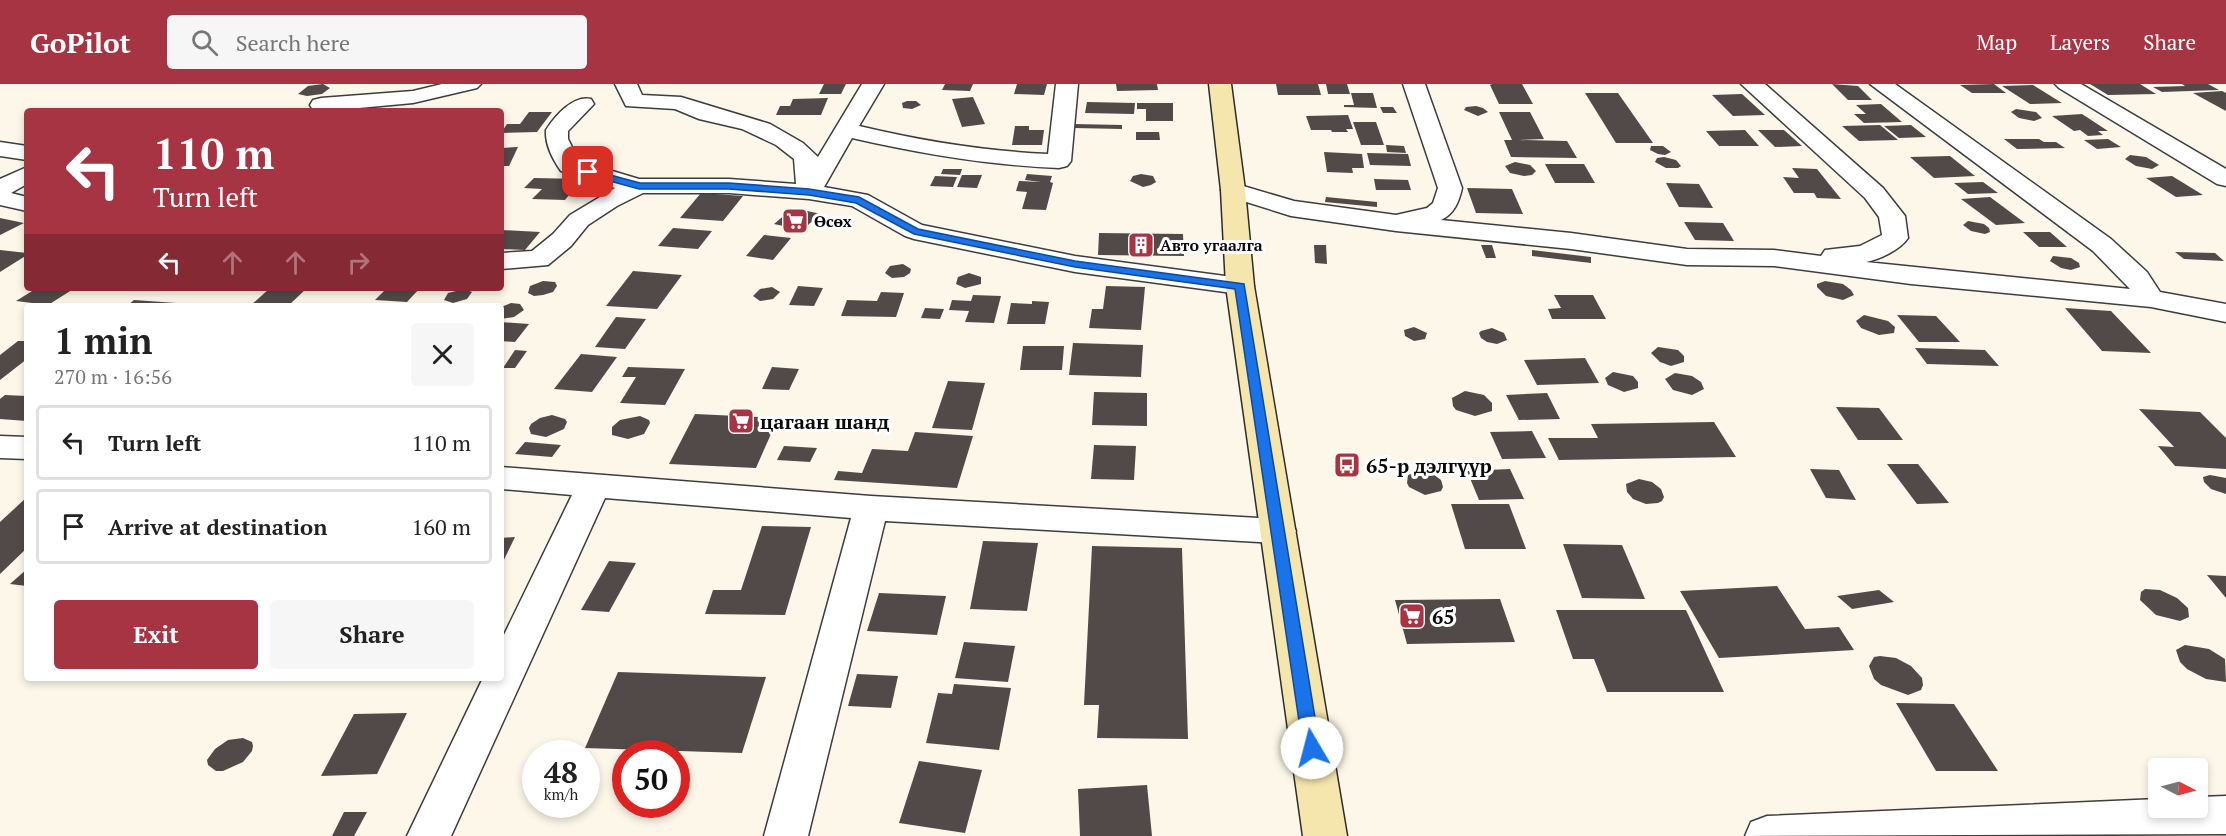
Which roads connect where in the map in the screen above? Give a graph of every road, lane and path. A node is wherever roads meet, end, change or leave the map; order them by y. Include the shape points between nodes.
1 (470, 84) edge
2 (626, 84) edge
3 (873, 84) edge
4 (1067, 84) edge
5 (1220, 84) edge
6 (1414, 84) edge
7 (1752, 84) edge
8 (1881, 84) edge
9 (2066, 84) edge
10 (686, 93) edge
11 (583, 104) dead end
12 (321, 105) dead end
13 (846, 130) junction
14 (0, 149) edge
15 (24, 153) edge
16 (24, 176) edge
17 (2226, 179) edge
18 (639, 186) junction
19 (0, 189) edge
20 (1233, 190) junction
21 (809, 192) junction
22 (0, 198) edge
23 (24, 203) edge
24 (1396, 223) junction
25 (1774, 258) junction
26 (504, 261) edge
27 (1240, 286) junction
28 (2151, 299) junction
29 (2226, 313) edge
30 (0, 447) edge
31 (24, 448) edge
32 (504, 478) edge
33 (594, 485) junction
34 (871, 508) junction
35 (1278, 531) junction
36 (504, 676) edge
37 (502, 681) edge
38 (2226, 815) edge
39 (2188, 826) edge
40 (429, 836) edge
41 (786, 836) edge
42 (1325, 836) edge
43 (1767, 836) edge

1 - 12 street via 413,97
2 - 10 street via 634,101
3 - 13 street
4 - 13 street via 1059,161 1006,159 924,148
5 - 20 main road
6 - 24 street via 1450,188 1447,203 1438,214
7 - 25 street via 1874,194 1892,216 1895,238 1866,255
8 - 28 street via 2102,245 2137,279
9 - 17 street
10 - 21 street via 708,115 740,121 790,141 806,157
11 - 18 street via 557,129 557,139 569,166
13 - 21 street
14 - 15 street
16 - 19 street
18 - 21 street via 729,186
18 - 26 street via 579,220 539,259
20 - 24 street via 1291,208
20 - 27 main road
21 - 27 street via 859,200 914,231 1075,264
22 - 23 street
24 - 25 street via 1687,257
25 - 28 street via 1911,276
27 - 35 main road
28 - 29 street
30 - 31 street
32 - 33 street
33 - 34 street
33 - 36 street
34 - 35 street
34 - 41 street
35 - 42 main road
37 - 40 street
38 - 39 street
39 - 43 street

